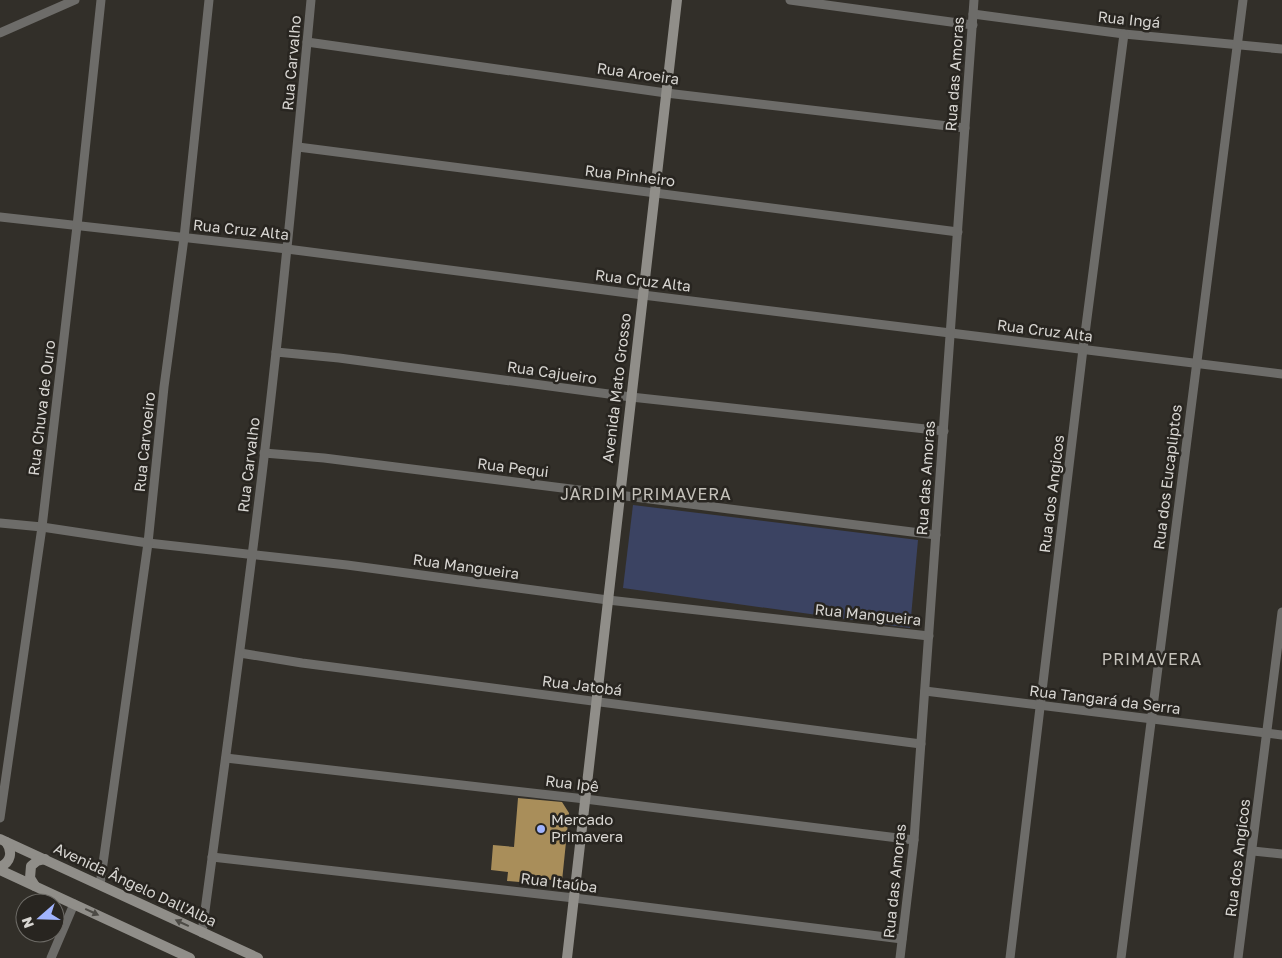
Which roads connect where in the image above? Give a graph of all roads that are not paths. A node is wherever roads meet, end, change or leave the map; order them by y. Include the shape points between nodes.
1 (75, 0) edge
2 (101, 0) edge
3 (209, 0) edge
4 (311, 0) edge
5 (677, 0) edge
6 (790, 0) edge
7 (974, 0) edge
8 (1243, 0) edge
9 (973, 14) junction
10 (973, 25) junction
11 (0, 33) edge
12 (1124, 34) junction
13 (307, 42) junction
14 (1238, 44) junction
15 (1282, 49) edge
16 (666, 93) junction
17 (966, 128) junction
18 (298, 147) junction
19 (654, 194) junction
20 (0, 217) edge
21 (77, 226) junction
22 (958, 232) junction
23 (184, 238) junction
24 (287, 249) junction
25 (643, 295) junction
26 (951, 333) junction
27 (1082, 349) junction
28 (276, 352) junction
29 (1196, 363) junction
30 (1282, 374) edge
31 (631, 397) junction
32 (944, 431) junction
33 (264, 453) junction
34 (620, 495) junction
35 (0, 523) edge
36 (42, 527) junction
37 (936, 535) junction
38 (148, 543) junction
39 (252, 554) junction
40 (608, 600) junction
41 (1282, 612) edge
42 (929, 636) junction
43 (240, 653) junction
44 (925, 691) junction
45 (596, 702) junction
46 (1040, 706) junction
47 (1151, 719) junction
48 (1267, 734) junction
49 (1282, 735) edge
50 (921, 744) junction
51 (226, 758) junction
52 (585, 799) junction
53 (0, 818) edge
54 (3, 840) edge
55 (914, 840) junction
56 (1253, 851) junction
57 (1282, 854) edge
58 (212, 857) junction
59 (45, 859) junction
60 (0, 869) edge
61 (100, 885) junction
62 (35, 886) junction
63 (574, 898) junction
64 (74, 904) junction
65 (202, 933) junction
66 (902, 939) junction
67 (51, 958) edge
68 (190, 958) edge
69 (258, 958) edge
70 (567, 958) edge
71 (900, 958) edge
72 (1010, 958) edge
73 (1121, 958) edge
74 (1238, 958) edge

1 - 11 street
2 - 21 street, Rua Chuva de Ouro
3 - 23 street, Rua Carvoeiro
4 - 13 street, Rua Carvalho
5 - 16 street, Avenida Mato Grosso
6 - 10 street
7 - 9 street, Rua das Amoras
8 - 14 street, Rua dos Eucapliptos
9 - 10 street, Rua das Amoras
9 - 12 street, Rua Ingá
10 - 17 street, Rua das Amoras
12 - 14 street, Rua Ingá
12 - 27 street, Rua dos Angicos
13 - 16 street, Rua Aroeira
13 - 18 street, Rua Carvalho
14 - 15 street, Rua Ingá
14 - 29 street, Rua dos Eucapliptos
16 - 17 street, Rua Aroeira
16 - 19 street, Avenida Mato Grosso
17 - 22 street, Rua das Amoras
18 - 19 street, Rua Pinheiro
18 - 24 street, Rua Carvalho
19 - 22 street, Rua Pinheiro
19 - 25 street, Avenida Mato Grosso
20 - 21 street, Rua Cruz Alta
21 - 23 street, Rua Cruz Alta
21 - 36 street, Rua Chuva de Ouro
22 - 26 street, Rua das Amoras
23 - 24 street, Rua Cruz Alta
23 - 38 street, Rua Carvoeiro
24 - 25 street, Rua Cruz Alta
24 - 28 street, Rua Carvalho
25 - 26 street, Rua Cruz Alta
25 - 31 street, Avenida Mato Grosso
26 - 27 street, Rua Cruz Alta
26 - 32 street, Rua das Amoras
27 - 29 street, Rua Cruz Alta
27 - 46 street, Rua dos Angicos
28 - 31 street, Rua Cajueiro
28 - 33 street, Rua Carvalho
29 - 30 street, Rua Cruz Alta
29 - 47 street, Rua dos Eucapliptos
31 - 32 street, Rua Cajueiro
31 - 34 street, Avenida Mato Grosso
32 - 37 street, Rua das Amoras
33 - 34 street, Rua Pequi
33 - 39 street, Rua Carvalho
34 - 37 street, Rua Pequi
34 - 40 street, Avenida Mato Grosso
35 - 36 street, Rua Mangueira
36 - 38 street, Rua Mangueira
36 - 53 street, Rua Chuva de Ouro
37 - 42 street, Rua das Amoras
38 - 39 street, Rua Mangueira
38 - 61 street, Rua Carvoeiro
39 - 40 street, Rua Mangueira
39 - 43 street, Rua Carvalho
40 - 42 street, Rua Mangueira
40 - 45 street, Avenida Mato Grosso
41 - 48 street, Rua dos Angicos
42 - 44 street, Rua das Amoras
43 - 45 street, Rua Jatobá
43 - 51 street, Rua Carvalho
44 - 46 street, Rua Tangará da Serra
44 - 50 street, Rua das Amoras
45 - 50 street, Rua Jatobá
45 - 52 street, Avenida Mato Grosso
46 - 47 street, Rua Tangará da Serra
46 - 72 street, Rua dos Angicos
47 - 48 street, Rua Tangará da Serra
47 - 73 street, Rua dos Eucapliptos
48 - 49 street, Rua Tangará da Serra
48 - 56 street, Rua dos Angicos
50 - 55 street, Rua das Amoras
51 - 52 street, Rua Ipê
51 - 58 street, Rua Carvalho
52 - 55 street, Rua Ipê
52 - 63 street, Avenida Mato Grosso
54 - 59 street, Avenida Ângelo Dall'Alba
54 - 60 street via 11,852 10,859
55 - 66 street, Rua das Amoras
56 - 57 street
56 - 74 street, Rua dos Angicos
58 - 63 street, Rua Itaúba
58 - 65 street, Rua Carvalho
59 - 61 street, Avenida Ângelo Dall'Alba
59 - 62 street via 31,866 30,878
60 - 62 street
65 -> 61 street, Avenida Ângelo Dall'Alba
62 - 64 street
63 - 66 street, Rua Itaúba
63 - 70 street, Avenida Mato Grosso
64 - 67 street
64 -> 68 street
65 - 69 street, Avenida Ângelo Dall'Alba
66 - 71 street, Rua das Amoras

